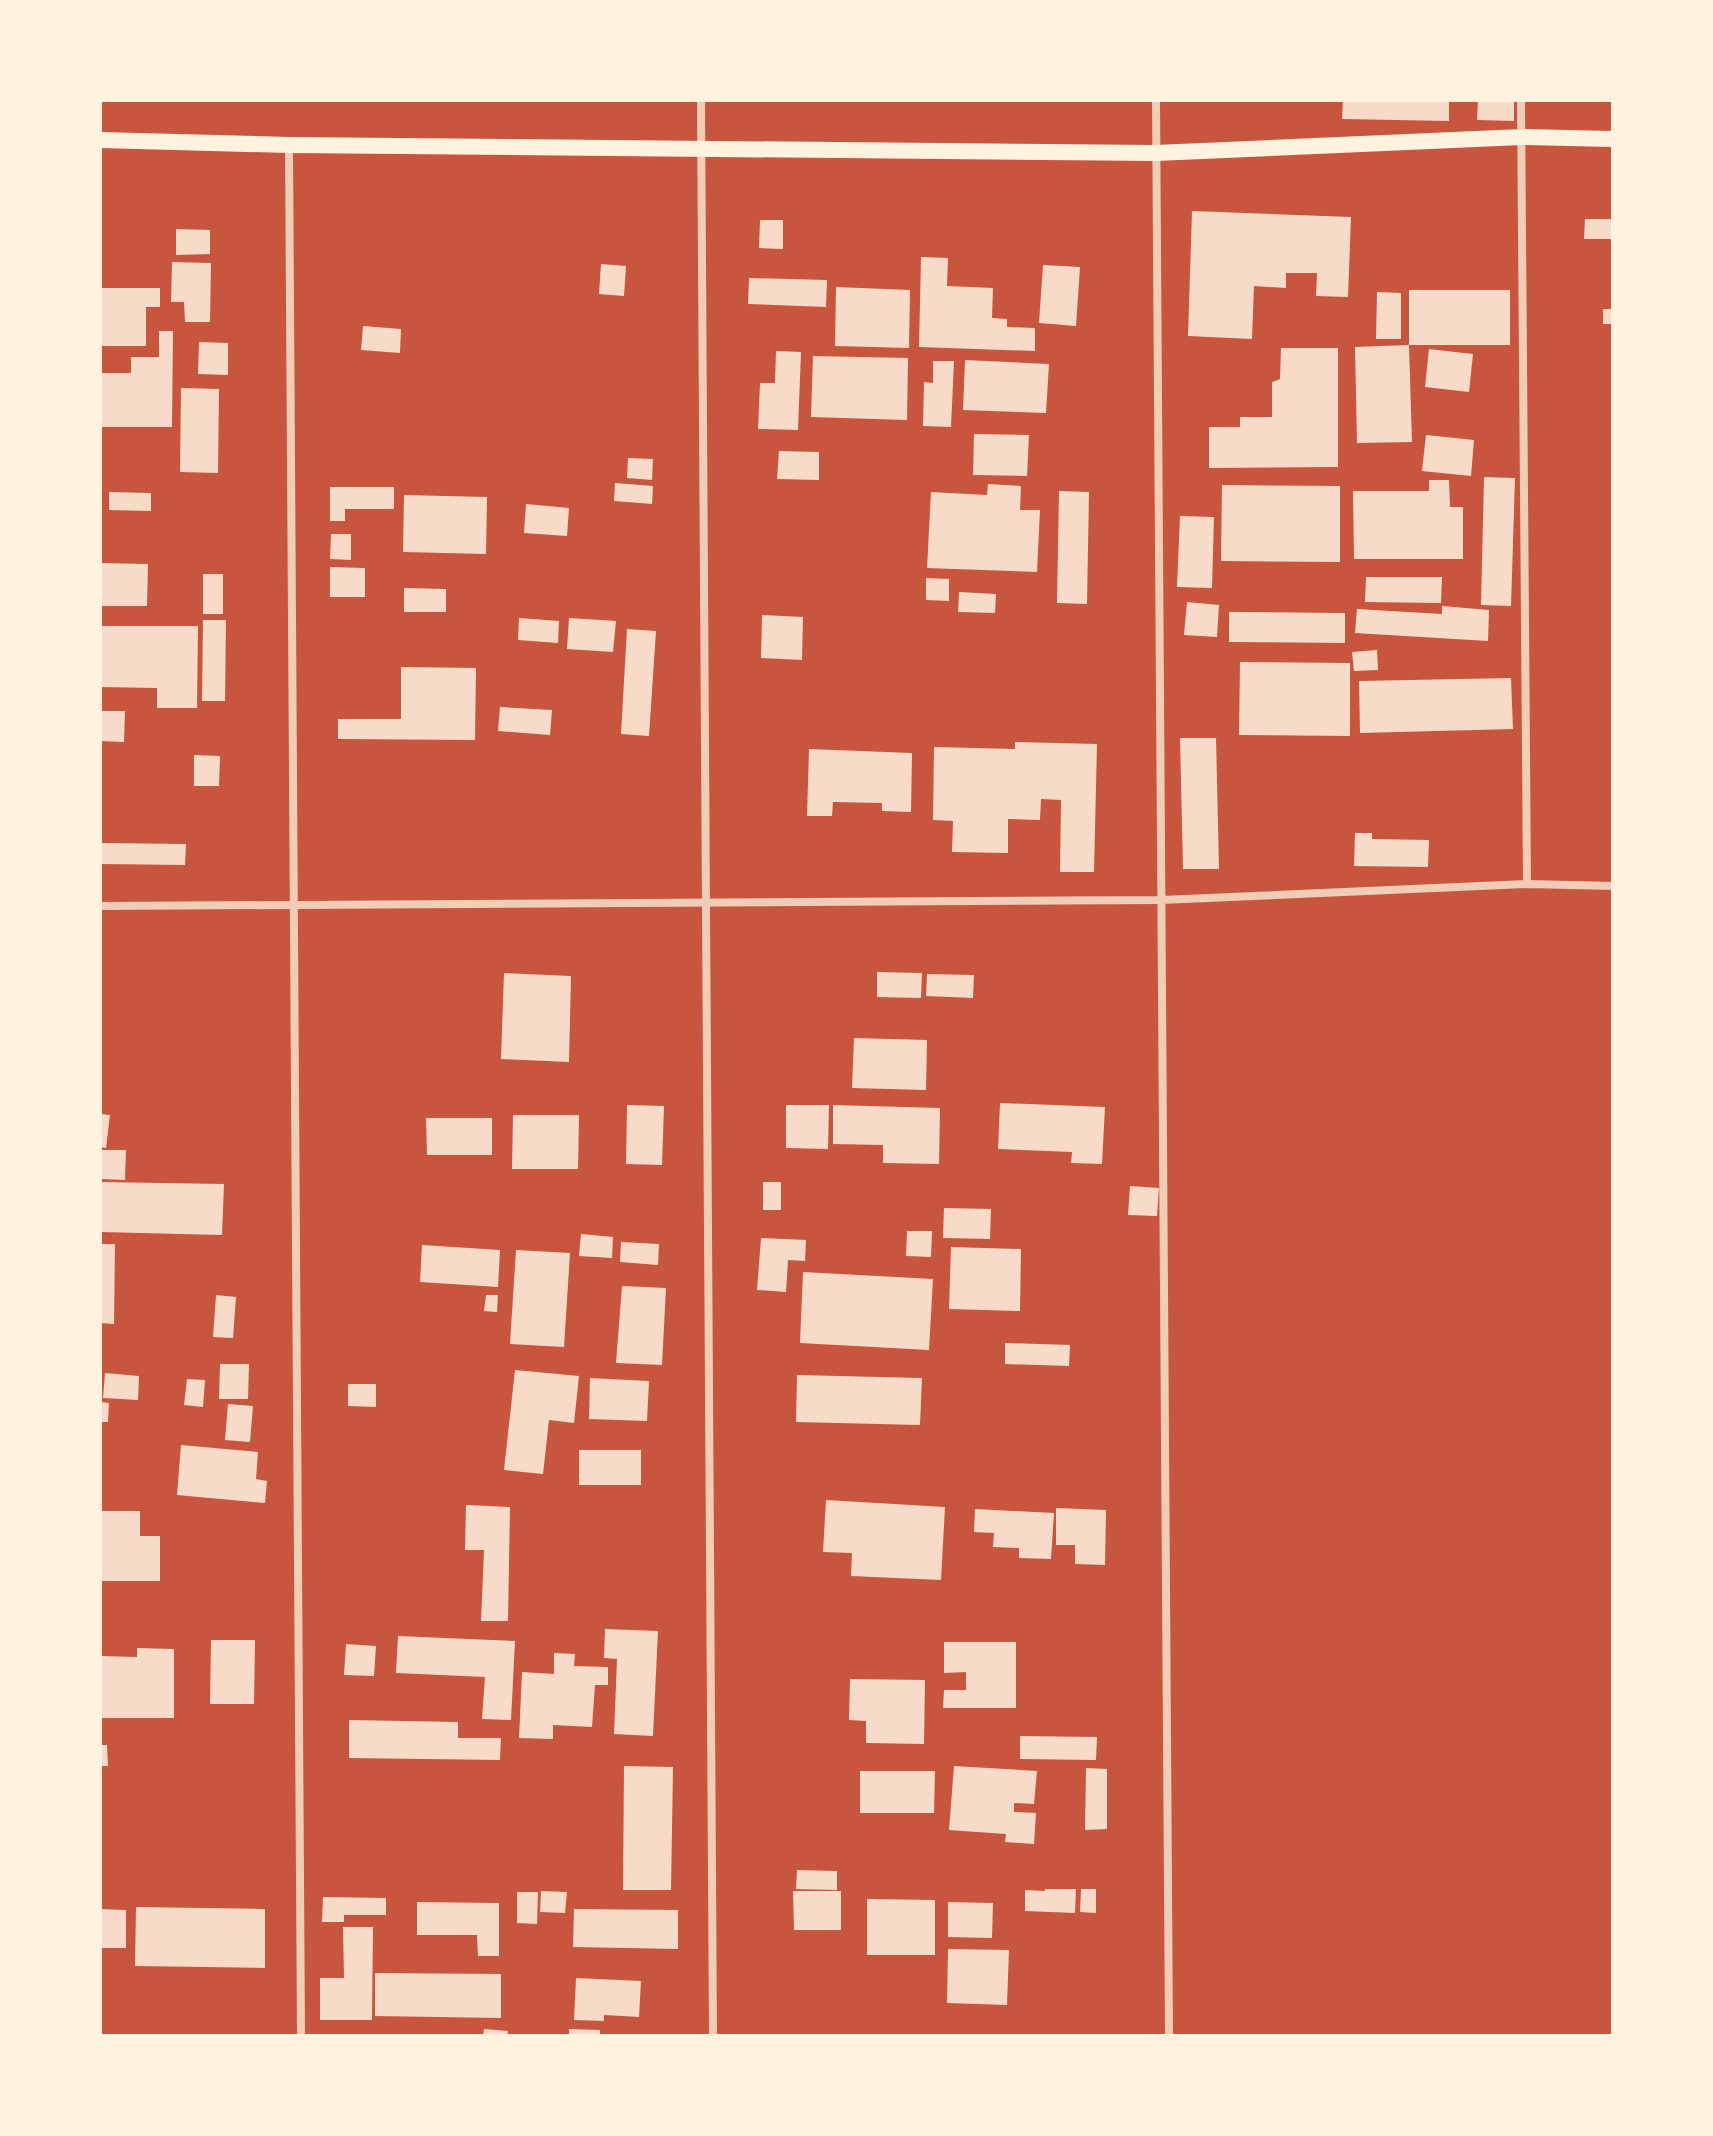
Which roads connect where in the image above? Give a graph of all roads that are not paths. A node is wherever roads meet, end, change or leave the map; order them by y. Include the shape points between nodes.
1 (701, 100) edge
2 (1156, 100) edge
3 (1521, 100) edge
4 (1522, 137) junction
5 (1613, 139) edge
6 (100, 140) edge
7 (289, 145) junction
8 (701, 149) junction
9 (1156, 153) junction
10 (1527, 884) junction
11 (1613, 886) edge
12 (1161, 900) junction
13 (706, 901) junction
14 (294, 904) junction
15 (100, 906) edge
16 (301, 2036) edge
17 (713, 2036) edge
18 (1169, 2036) edge

1 - 8 street
2 - 9 street
3 - 4 street
4 - 5 main road
4 - 9 main road
4 - 10 street
6 - 7 main road
7 - 8 main road
7 - 14 street
8 - 9 main road
8 - 13 street
9 - 12 street
10 - 11 street
10 - 12 street
12 - 13 street
12 - 18 street
13 - 14 street
13 - 17 street
14 - 15 street
14 - 16 street

